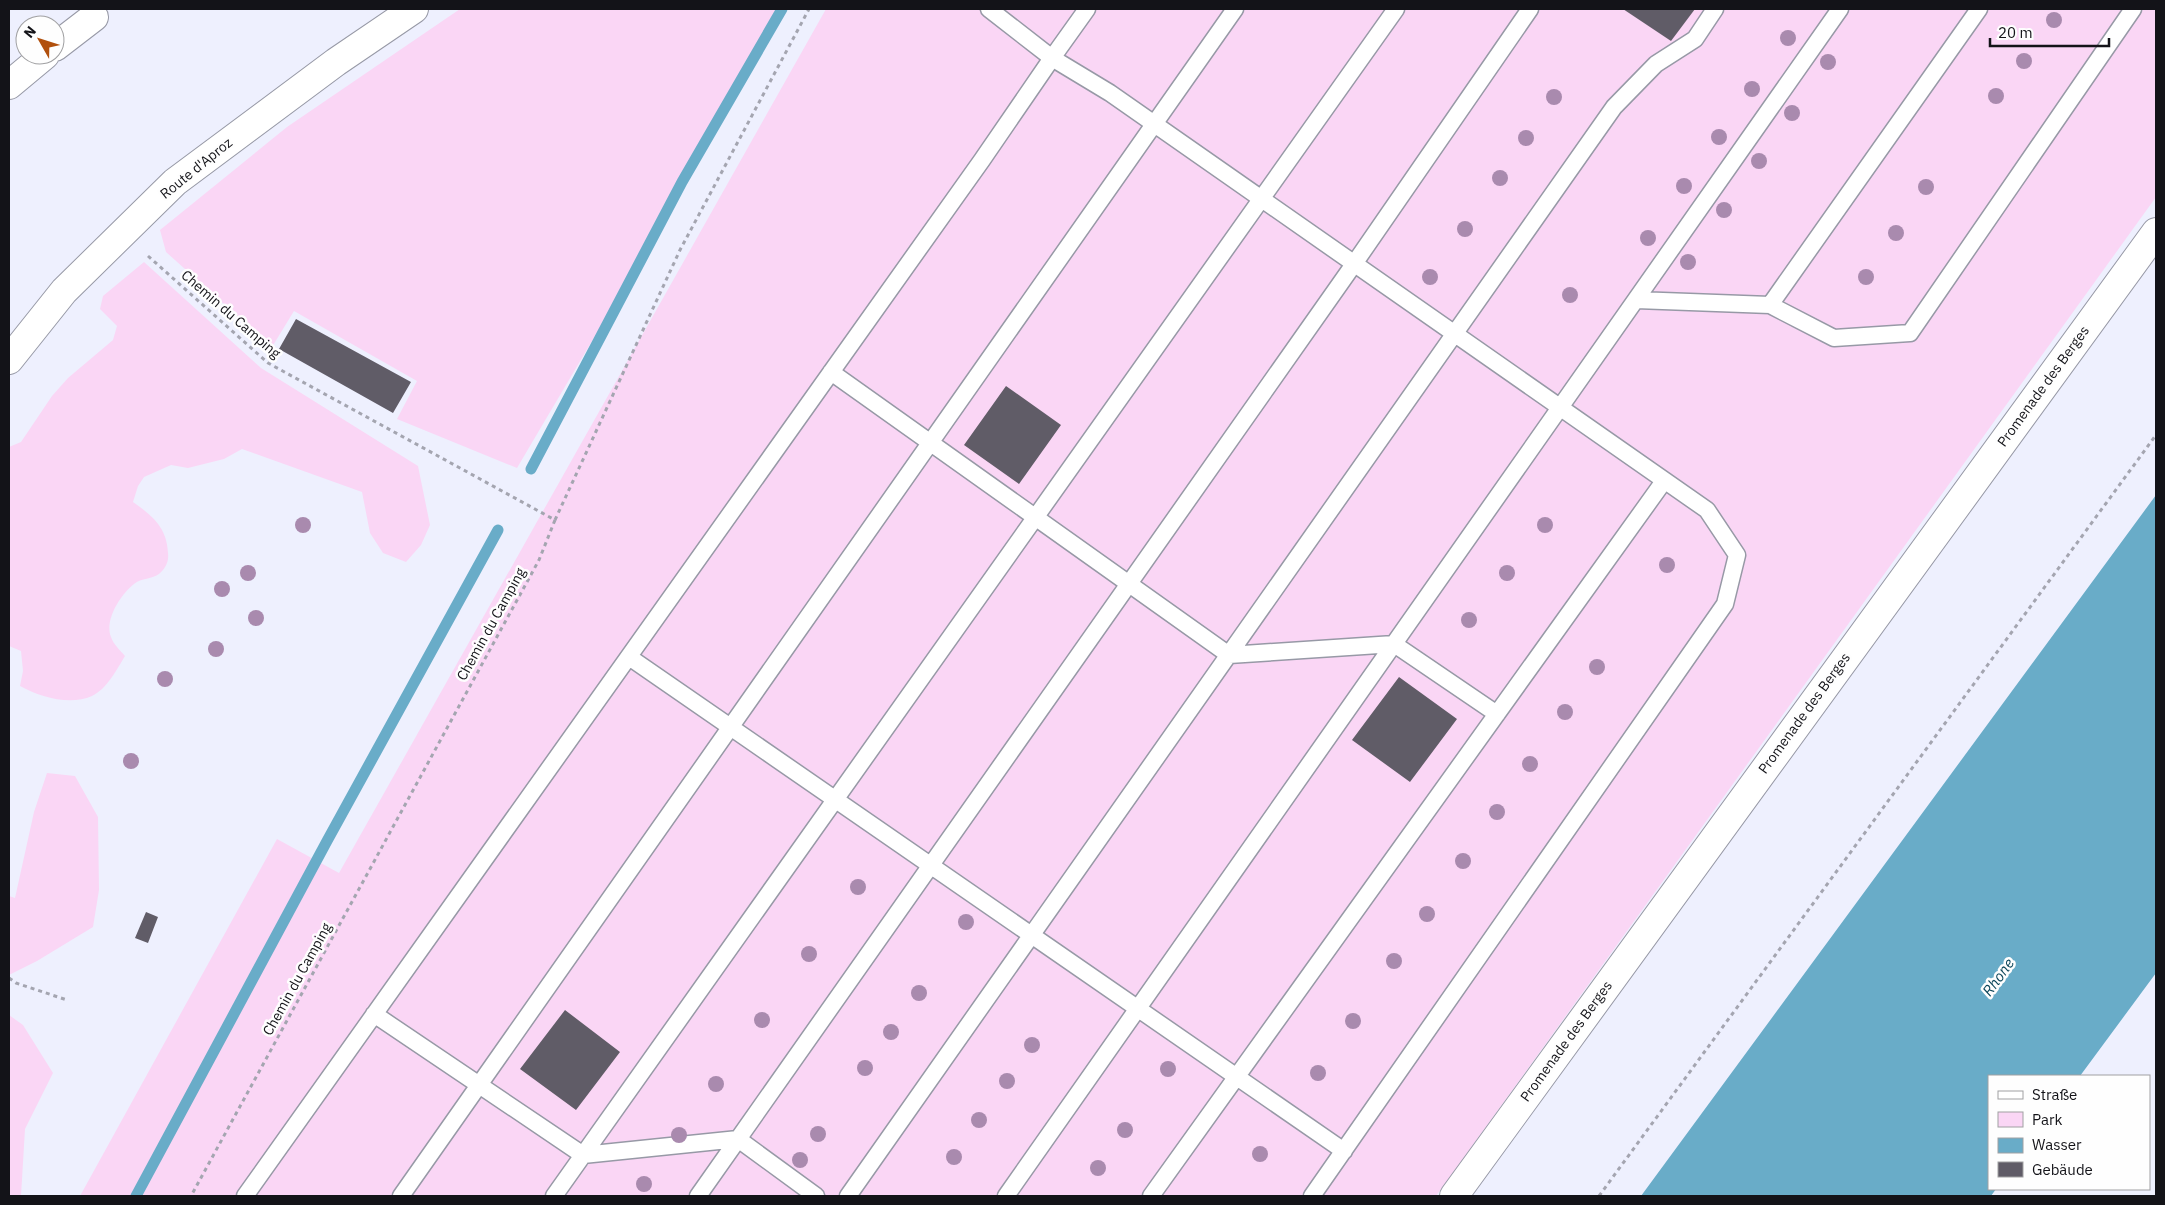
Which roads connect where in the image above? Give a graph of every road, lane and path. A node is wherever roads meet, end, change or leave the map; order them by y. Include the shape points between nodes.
1 (414, 9) edge
2 (809, 9) edge
3 (989, 9) edge
4 (1087, 9) edge
5 (1235, 9) edge
6 (1396, 9) edge
7 (1530, 9) edge
8 (1715, 9) edge
9 (1840, 9) edge
10 (1979, 9) edge
11 (2133, 9) edge
12 (99, 13) edge
13 (65, 39) edge
14 (1052, 58) junction
15 (33, 65) edge
16 (9, 84) edge
17 (1154, 124) junction
18 (1261, 199) junction
19 (122, 232) junction
20 (2156, 232) edge
21 (1354, 264) junction
22 (1636, 300) junction
23 (1770, 305) junction
24 (1455, 334) junction
25 (9, 360) edge
26 (831, 372) junction
27 (1560, 408) junction
28 (2156, 435) edge
29 (931, 443) junction
30 (1664, 481) junction
31 (1035, 517) junction
32 (555, 520) junction
33 (1129, 584) junction
34 (1394, 644) junction
35 (1229, 655) junction
36 (628, 657) junction
37 (1497, 714) junction
38 (731, 727) junction
39 (835, 799) junction
40 (931, 866) junction
41 (1032, 935) junction
42 (9, 978) edge
43 (67, 1000) dead end
44 (1138, 1008) junction
45 (374, 1014) junction
46 (1237, 1077) junction
47 (478, 1086) junction
48 (738, 1140) junction
49 (1344, 1151) junction
50 (583, 1155) junction
51 (191, 1196) edge
52 (245, 1196) edge
53 (401, 1196) edge
54 (554, 1196) edge
55 (698, 1196) edge
56 (816, 1196) edge
57 (848, 1196) edge
58 (1006, 1196) edge
59 (1151, 1196) edge
60 (1312, 1196) edge
61 (1454, 1196) edge
62 (1598, 1196) edge

1 - 19 main road, Route d'Aproz via 182,177
2 - 32 path via 680,250
3 - 14 lane
4 - 14 lane
5 - 17 lane
6 - 18 lane
7 - 21 lane
8 - 24 lane via 1695,39 1656,64 1614,106
9 - 22 lane
10 - 23 lane
11 - 23 lane via 1910,333 1834,338
12 - 13 main road
14 - 17 lane
14 - 26 lane
15 - 16 main road
17 - 18 lane
17 - 29 lane
18 - 21 lane
18 - 31 lane
19 - 25 main road, Route d'Aproz via 64,291
19 - 32 path, Chemin du Camping via 268,362
20 - 61 main road, Promenade des Berges
21 - 24 lane
21 - 33 lane
22 - 23 lane
22 - 27 lane
24 - 27 lane
24 - 35 lane
26 - 29 lane
26 - 36 lane
27 - 30 lane
27 - 34 lane
28 - 62 path
29 - 31 lane
29 - 38 lane
30 - 37 lane
30 - 49 lane via 1707,510 1737,554 1725,604
31 - 33 lane
31 - 39 lane
32 - 51 path, Chemin du Camping via 539,560
33 - 35 lane
33 - 40 lane
34 - 35 lane
34 - 37 lane
34 - 44 lane
35 - 41 lane
36 - 38 lane
36 - 45 lane
37 - 46 lane
38 - 39 lane
38 - 47 lane
39 - 40 lane
39 - 50 lane
40 - 41 lane
40 - 48 lane
41 - 44 lane
41 - 57 lane
42 - 43 path
44 - 46 lane
44 - 58 lane
45 - 47 lane
45 - 52 lane
46 - 49 lane
46 - 59 lane
47 - 50 lane
47 - 53 lane
48 - 50 lane
48 - 55 lane
48 - 56 lane
49 - 60 lane
50 - 54 lane

